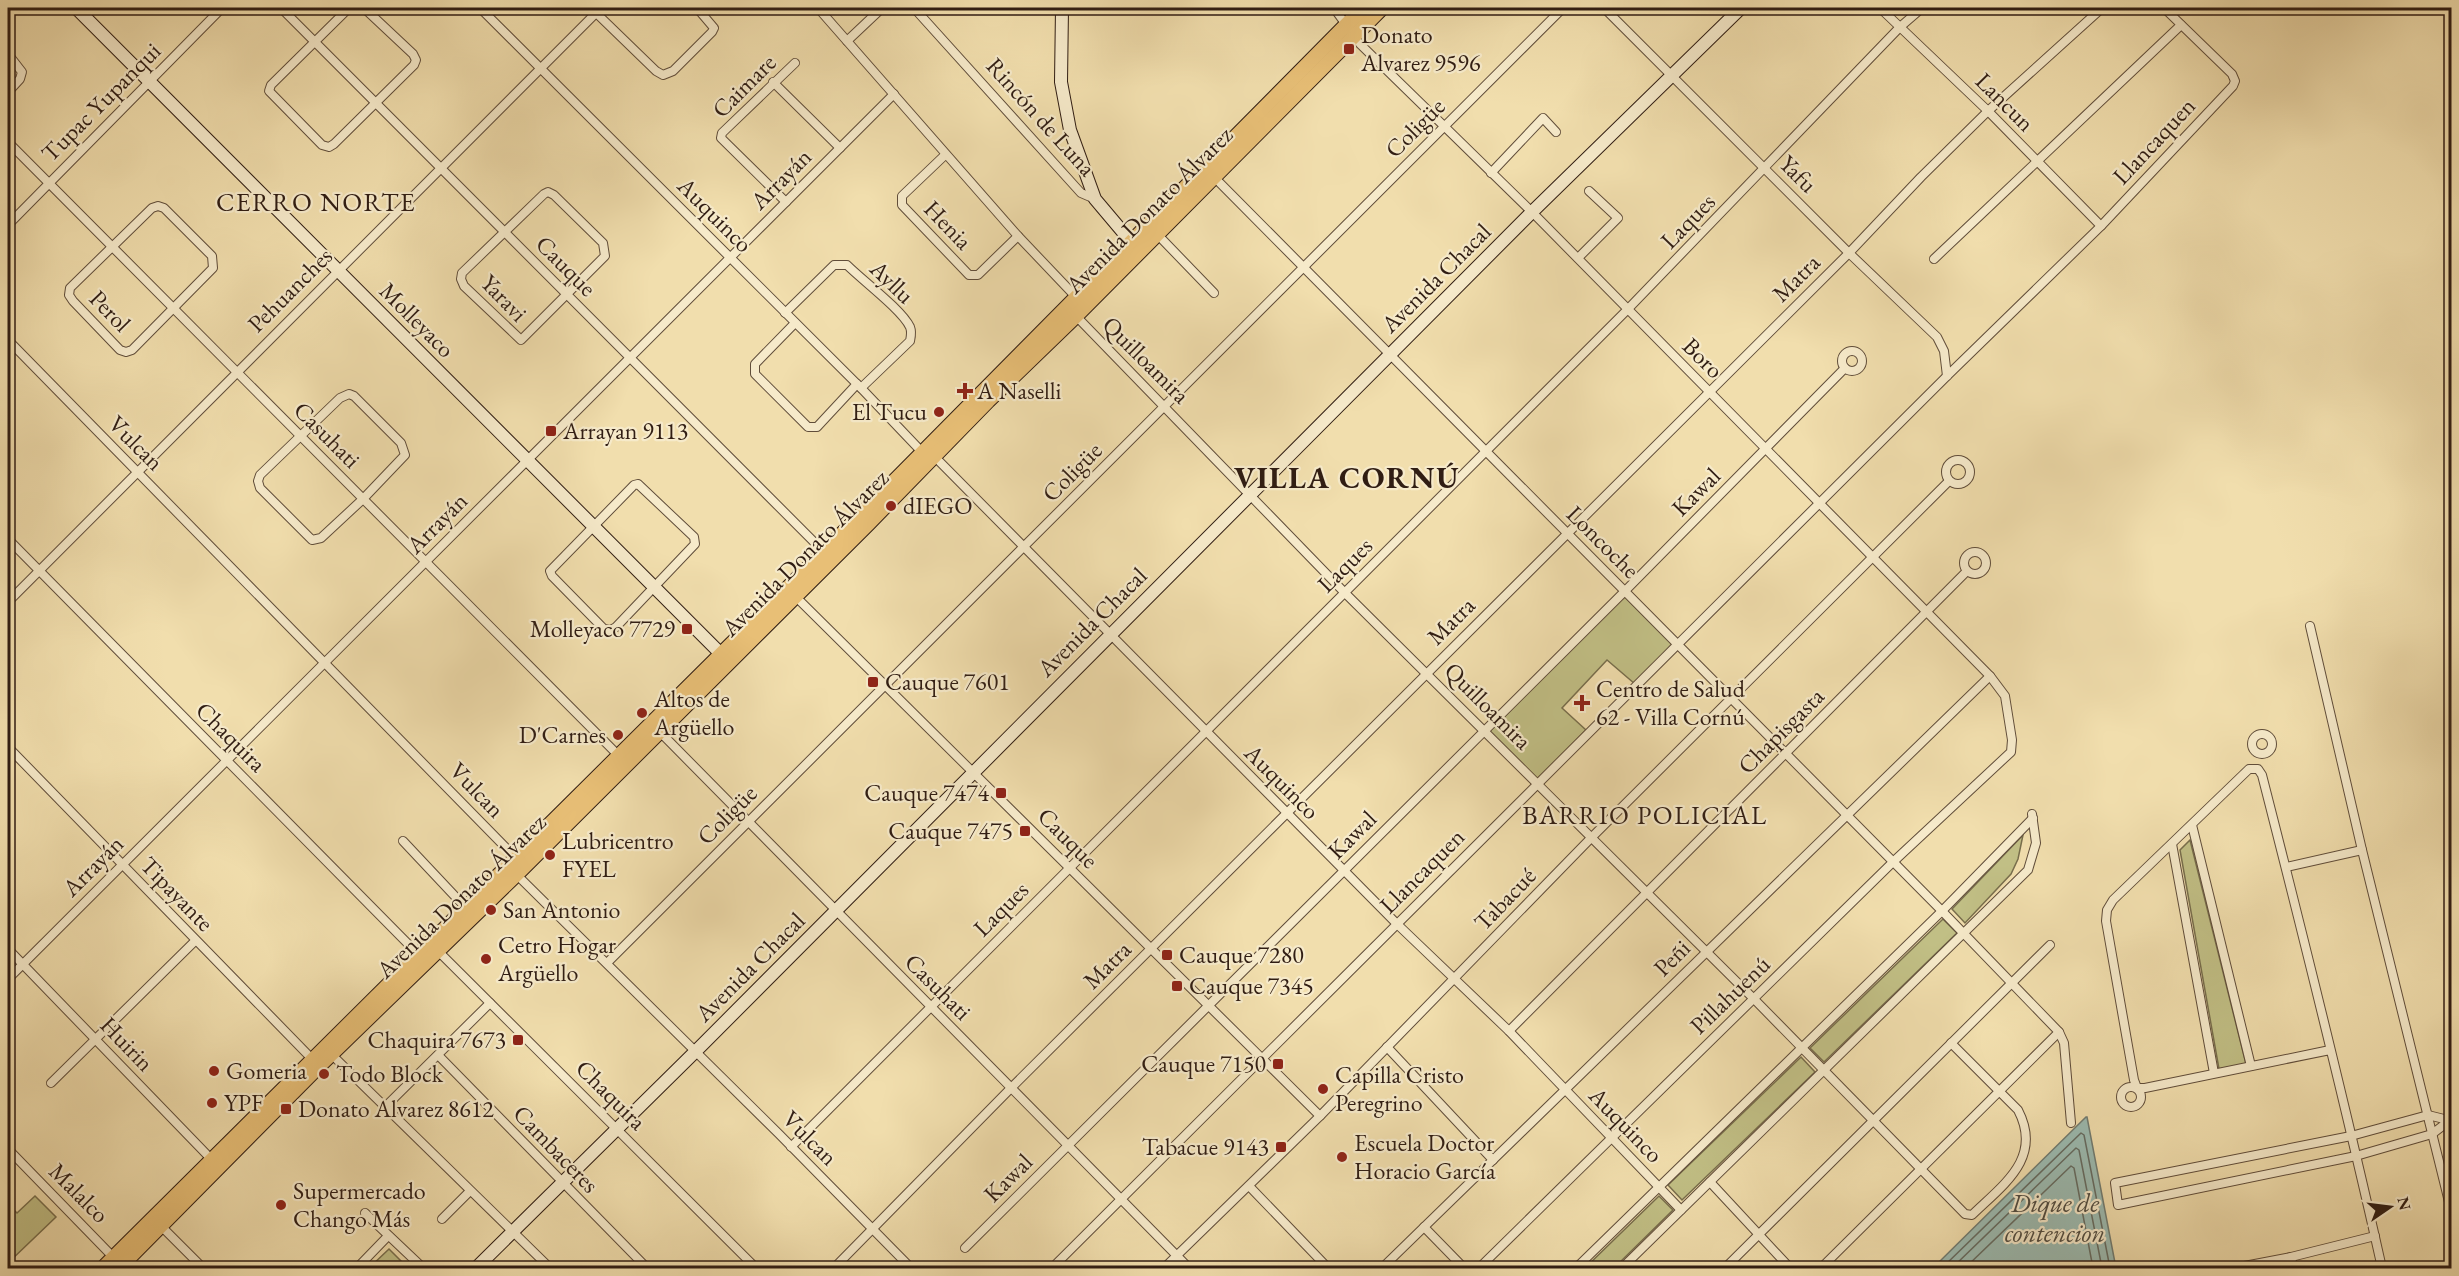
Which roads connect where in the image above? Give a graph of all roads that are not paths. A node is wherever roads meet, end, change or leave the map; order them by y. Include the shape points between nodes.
1 (76, 8) edge
2 (222, 8) edge
3 (281, 8) edge
4 (349, 8) edge
5 (364, 8) edge
6 (480, 8) edge
7 (697, 8) edge
8 (818, 8) edge
9 (882, 8) edge
10 (914, 8) edge
11 (1334, 8) edge
12 (1363, 8) edge
13 (1382, 8) edge
14 (1563, 8) edge
15 (1604, 8) edge
16 (1741, 8) edge
17 (1880, 8) edge
18 (1922, 8) edge
19 (2102, 8) edge
20 (2164, 8) edge
21 (596, 9) edge
22 (1063, 9) edge
23 (1347, 24) junction
24 (2181, 25) junction
25 (1900, 27) junction
26 (1355, 36) junction
27 (315, 41) junction
28 (848, 41) junction
29 (8, 54) edge
30 (795, 63) dead end
31 (540, 68) junction
32 (1672, 76) junction
33 (149, 81) junction
34 (773, 82) junction
35 (8, 92) edge
36 (894, 94) junction
37 (376, 104) junction
38 (1988, 111) junction
39 (1444, 128) junction
40 (1556, 132) dead end
41 (8, 142) edge
42 (840, 148) junction
43 (945, 155) junction
44 (2038, 161) junction
45 (441, 167) junction
46 (1766, 169) junction
47 (1491, 173) junction
48 (1214, 177) junction
49 (48, 183) junction
50 (1589, 191) dead end
51 (1095, 199) junction
52 (786, 202) junction
53 (1532, 212) junction
54 (8, 225) edge
55 (2101, 226) junction
56 (505, 232) junction
57 (1157, 234) junction
58 (1018, 236) junction
59 (1135, 246) junction
60 (111, 247) junction
61 (1849, 253) junction
62 (730, 258) junction
63 (1578, 258) junction
64 (1934, 259) dead end
65 (1304, 267) junction
66 (338, 269) junction
67 (1214, 293) dead end
68 (567, 295) junction
69 (1076, 297) junction
70 (173, 309) junction
71 (1628, 309) junction
72 (785, 313) junction
73 (1076, 316) junction
74 (795, 323) junction
75 (8, 340) edge
76 (1389, 354) junction
77 (630, 358) junction
78 (1845, 368) dead end
79 (236, 371) junction
80 (1947, 376) junction
81 (859, 386) junction
82 (1709, 391) junction
83 (1165, 407) junction
84 (300, 436) junction
85 (1766, 448) junction
86 (1486, 451) junction
87 (928, 454) junction
88 (527, 460) junction
89 (137, 472) junction
90 (1949, 481) dead end
91 (1250, 493) junction
92 (363, 499) junction
93 (1820, 502) junction
94 (592, 526) junction
95 (1567, 533) junction
96 (8, 539) edge
97 (1024, 546) junction
98 (824, 552) junction
99 (1874, 557) junction
100 (426, 561) junction
101 (38, 570) junction
102 (1967, 571) dead end
103 (654, 588) junction
104 (1625, 591) junction
105 (1345, 592) junction
106 (791, 593) junction
107 (8, 602) edge
108 (1928, 611) junction
109 (2310, 626) dead end
110 (1111, 633) junction
111 (1678, 644) junction
112 (725, 658) junction
113 (325, 662) junction
114 (1427, 673) junction
115 (1990, 676) junction
116 (885, 685) junction
117 (1732, 699) junction
118 (1484, 730) junction
119 (659, 731) junction
120 (1205, 732) junction
121 (8, 747) edge
122 (2011, 752) joint
123 (1786, 753) junction
124 (2260, 754) dead end
125 (619, 756) junction
126 (226, 760) junction
127 (2258, 769) junction
128 (973, 772) junction
129 (1537, 784) junction
130 (1286, 813) junction
131 (1847, 815) junction
132 (747, 822) junction
133 (2192, 825) junction
134 (1591, 838) junction
135 (403, 841) dead end
136 (2172, 844) junction
137 (2362, 850) junction
138 (515, 859) junction
139 (1893, 862) junction
140 (122, 865) junction
141 (2286, 867) junction
142 (1070, 868) junction
143 (1344, 871) junction
144 (517, 874) junction
145 (1646, 894) junction
146 (466, 908) junction
147 (835, 911) junction
148 (1942, 911) junction
149 (1397, 924) junction
150 (1964, 934) junction
151 (195, 941) junction
152 (2050, 945) dead end
153 (1152, 948) junction
154 (8, 949) edge
155 (438, 951) junction
156 (1706, 952) junction
157 (422, 958) junction
158 (607, 963) junction
159 (22, 964) junction
160 (8, 979) edge
161 (1454, 979) junction
162 (2012, 983) junction
163 (1754, 999) junction
164 (490, 1003) junction
165 (1210, 1005) junction
166 (931, 1007) junction
167 (1509, 1031) junction
168 (2059, 1032) junction
169 (96, 1040) junction
170 (1951, 1043) junction
171 (1387, 1047) junction
172 (1802, 1047) junction
173 (2330, 1050) junction
174 (328, 1051) junction
175 (696, 1052) junction
176 (438, 1055) junction
177 (1263, 1058) junction
178 (316, 1062) junction
179 (2251, 1066) junction
180 (1823, 1070) junction
181 (2214, 1073) junction
182 (51, 1083) dead end
183 (1011, 1088) junction
184 (1566, 1090) junction
185 (1999, 1091) junction
186 (385, 1107) junction
187 (2427, 1115) junction
188 (1320, 1116) junction
189 (1874, 1120) junction
190 (2450, 1121) edge
191 (2071, 1123) dead end
192 (617, 1128) junction
193 (2451, 1132) edge
194 (2432, 1134) junction
195 (2351, 1136) junction
196 (1610, 1138) junction
197 (1068, 1146) junction
198 (792, 1147) junction
199 (8, 1149) edge
200 (2356, 1156) junction
201 (1493, 1160) junction
202 (216, 1163) junction
203 (1921, 1169) junction
204 (1710, 1182) junction
205 (561, 1183) junction
206 (1249, 1186) junction
207 (1659, 1187) junction
208 (470, 1191) junction
209 (1121, 1200) junction
210 (1681, 1210) junction
211 (365, 1213) dead end
212 (2451, 1214) edge
213 (441, 1219) dead end
214 (161, 1226) junction
215 (1424, 1227) junction
216 (873, 1229) junction
217 (513, 1233) junction
218 (1759, 1235) junction
219 (388, 1236) junction
220 (2375, 1236) junction
221 (965, 1248) dead end
222 (1177, 1256) junction
223 (2291, 1257) junction
224 (118, 1264) edge
225 (2253, 1267) edge
226 (103, 1269) edge
227 (203, 1269) edge
228 (357, 1269) edge
229 (423, 1269) edge
230 (476, 1269) edge
231 (550, 1269) edge
232 (647, 1269) edge
233 (756, 1269) edge
234 (834, 1269) edge
235 (911, 1269) edge
236 (1052, 1269) edge
237 (1164, 1269) edge
238 (1189, 1269) edge
239 (1328, 1269) edge
240 (1382, 1269) edge
241 (1464, 1269) edge
242 (1479, 1269) edge
243 (1576, 1269) edge
244 (1622, 1269) edge
245 (1725, 1269) edge
246 (1790, 1269) edge
247 (1821, 1269) edge
248 (2234, 1269) edge
249 (2294, 1269) edge
250 (2382, 1269) edge

1 - 33 main road, Molleyaco
2 - 33 street, Tupac Yupanqui
3 - 27 street, Cauque
4 - 27 street
5 - 37 street via 416,60
6 - 31 street, Auquinco
7 - 21 street via 714,28 673,71 663,75
8 - 28 street
9 - 28 street
10 - 51 street, Rincón de Luna via 1081,193
11 - 23 street, Boro
12 - 23 main road, Avenida Donato Álvarez
13 - 26 main road, Avenida Donato Álvarez
14 - 39 street, Coligüe
15 - 32 street, Yafu
16 - 32 main road, Avenida Chacal
17 - 25 street, Lancun
18 - 25 street, Laques
19 - 38 street, Matra
20 - 24 street
21 - 31 street, Pehuanches
22 - 51 main road via 1064,105
23 - 26 street, Boro
23 - 59 main road, Avenida Donato Álvarez
24 - 44 street
24 - 55 street, Llancaquen via 2235,81
25 - 38 street, Lancun
25 - 46 street, Laques
26 - 39 street, Boro
26 - 48 main road, Avenida Donato Álvarez
27 - 37 street, Cauque
27 - 37 street via 271,85 272,96 322,145 329,147
28 - 36 street
29 - 35 street via 22,72
30 - 34 street, Caimare
31 - 45 street, Pehuanches
31 - 62 street, Auquinco
32 - 46 street, Yafu
32 - 53 main road, Avenida Chacal
33 - 49 street, Tupac Yupanqui
33 - 66 main road, Molleyaco
34 - 42 street
34 - 52 street, Caimare via 722,132 721,138
36 - 42 street, Arrayán
36 - 43 street
37 - 45 street, Cauque
38 - 44 street, Lancun
38 - 61 street, Matra
39 - 47 street, Boro
39 - 65 street, Coligüe
40 - 47 street via 1543,118
41 - 49 street, Casuhati
42 - 52 street, Arrayán
43 - 58 street
43 - 58 street, Henia via 902,196 902,205 974,277
44 - 55 street, Lancun
44 - 64 street
45 - 56 street, Cauque
45 - 66 street, Pehuanches
46 - 61 street, Yafu
46 - 71 street, Laques
47 - 53 street, Boro
48 - 57 main road, Avenida Donato Álvarez
48 - 65 street, Loncoche
49 - 54 street, Tupac Yupanqui
49 - 60 street, Casuhati
50 - 63 street via 1618,218
51 - 59 main road, Rincón de Luna
52 - 62 street, Arrayán
53 - 63 street, Boro
53 - 76 main road, Avenida Chacal
55 - 80 street, Llancaquen
56 - 68 street, Cauque
56 - 68 street via 548,192 603,243 604,256
56 - 68 street, Yaravi via 462,273 464,286 521,340
57 - 59 main road, Avenida Donato Álvarez
57 - 67 street
58 - 69 street
59 - 69 main road, Avenida Donato Álvarez
59 - 73 main road, Avenida Donato Álvarez
60 - 70 street, Casuhati
60 - 70 street via 152,208 164,208 212,256 214,263
60 - 70 street, Perol via 70,288 69,295 120,350 132,350
61 - 80 street, Yafu via 1937,337 1944,351
61 - 82 street, Matra
62 - 72 street, Auquinco
62 - 77 street, Arrayán
63 - 71 street, Boro
65 - 76 street, Loncoche
65 - 83 street, Coligüe
66 - 79 street, Pehuanches
66 - 88 main road, Molleyaco
68 - 77 street, Cauque
69 - 87 main road, Avenida Donato Álvarez
70 - 79 street, Casuhati
71 - 82 street, Boro
71 - 86 street, Laques
72 - 74 street, Auquinco
72 - 81 street, Ayllu via 834,265 847,265 876,291 909,325 910,341
73 - 83 street, Quilloamira
73 - 87 main road, Avenida Donato Álvarez
74 - 81 street, Auquinco
74 - 81 street, Ayllu via 754,369 808,427 817,427
75 - 89 street, Vulcan
76 - 86 street, Loncoche
76 - 91 main road, Avenida Chacal
77 - 88 street, Arrayán
77 - 98 street, Cauque
78 - 85 street, Kawal
79 - 84 street, Casuhati
79 - 89 street, Pehuanches
80 - 93 street, Llancaquen
81 - 87 street, Auquinco
82 - 85 street, Boro
82 - 95 street, Matra
83 - 91 street, Quilloamira
83 - 97 street, Coligüe
84 - 92 street, Casuhati
84 - 92 street via 258,481 260,488 312,540 317,540
84 - 92 street via 340,398 354,396 401,443 405,455
85 - 93 street, Boro
85 - 104 street, Kawal
86 - 95 street, Loncoche
86 - 105 street, Laques
87 - 97 street, Auquinco
87 - 98 main road, Avenida Donato Álvarez
87 - 106 main road, Avenida Donato Álvarez
88 - 94 main road, Molleyaco
88 - 100 street, Arrayán
89 - 101 street, Pehuanches
89 - 113 street, Vulcan
90 - 99 street, Tabacué
91 - 105 street, Quilloamira
91 - 110 main road, Avenida Chacal
92 - 100 street, Casuhati
93 - 99 street, Boro
93 - 111 street, Llancaquen
94 - 103 main road, Molleyaco
94 - 103 street via 638,484 694,537 695,544
94 - 103 street via 550,571 604,629 616,627
95 - 104 street, Loncoche
95 - 114 street, Matra
96 - 101 street, Chaquira
97 - 110 street, Auquinco
97 - 116 street, Coligüe
98 - 106 main road, Avenida Donato Álvarez
99 - 108 street, Boro
99 - 117 street, Tabacué
100 - 113 street, Arrayán
100 - 125 street, Casuhati
101 - 107 street, Pehuanches
101 - 126 street, Chaquira
102 - 108 street, Chapisgasta
103 - 112 main road, Molleyaco
104 - 111 street, Loncoche
104 - 118 street, Kawal
105 - 114 street, Quilloamira
105 - 120 street, Laques
106 - 112 main road, Avenida Donato Álvarez
106 - 116 street, Cauque
108 - 115 street, Boro
108 - 123 street, Chapisgasta
109 - 137 street
110 - 120 street, Auquinco
110 - 128 main road, Avenida Chacal
111 - 117 street, Loncoche
111 - 129 street, Llancaquen
112 - 119 main road, Avenida Donato Álvarez
112 - 125 main road, Avenida Donato Álvarez
113 - 126 street, Arrayán
113 - 138 street, Vulcan
114 - 118 street, Quilloamira
114 - 130 street, Matra
115 - 122 street, Boro via 2005,696
115 - 131 street, Peñi
116 - 128 street, Cauque
116 - 132 street, Coligüe
117 - 123 street, Loncoche
117 - 134 street, Tabacué
118 - 129 street, Quilloamira
118 - 143 street, Kawal
119 - 132 street, Casuhati
119 - 144 main road, Avenida Donato Álvarez
120 - 130 street, Auquinco
120 - 142 street, Laques
121 - 140 street, Tipayante
122 - 139 street, Pillahuenú
123 - 131 street, Loncoche
123 - 145 street, Chapisgasta
124 - 127 street
125 - 138 main road, Avenida Donato Álvarez
126 - 140 street, Arrayán
126 - 157 street, Chaquira
127 - 133 street via 2244,773
127 - 141 street
128 - 142 street, Cauque
128 - 147 main road, Avenida Chacal
129 - 134 street, Quilloamira
129 - 149 street, Llancaquen
130 - 143 street, Auquinco
130 - 153 street, Matra
131 - 139 street, Loncoche
131 - 156 street, Peñi
132 - 147 street, Casuhati
132 - 158 street, Coligüe
133 - 136 street
133 - 179 street
134 - 145 street, Quilloamira
134 - 161 street, Tabacué
135 - 146 street
136 - 181 street
136 - 181 street via 2113,900 2106,921 2137,1088
137 - 141 street
137 - 187 street
138 - 144 street
138 - 146 main road, Avenida Donato Álvarez
139 - 148 street, Loncoche
139 - 163 street, Pillahuenú
140 - 151 street, Tipayante
140 - 159 street, Arrayán
141 - 173 street
142 - 153 street, Cauque
142 - 166 street, Laques
143 - 149 street, Auquinco
143 - 165 street, Kawal
144 - 155 main road, Avenida Donato Álvarez
144 - 158 street, Vulcan
145 - 156 street, Quilloamira
145 - 167 street, Chapisgasta
146 - 157 main road, Avenida Donato Álvarez
147 - 166 street, Casuhati
147 - 175 main road, Avenida Chacal
148 - 150 street, Loncoche
148 - 150 street via 2032,815 2036,843 2028,870
148 - 172 street
149 - 161 street, Auquinco
149 - 177 street, Llancaquen
150 - 162 street, Loncoche
150 - 180 street
151 - 169 street
151 - 178 street, Tipayante
152 - 162 street
153 - 165 street, Cauque
153 - 183 street, Matra
154 - 159 street, Huirin
155 - 157 main road, Avenida Donato Álvarez
155 - 164 street, Chaquira
156 - 163 street, Quilloamira
156 - 184 street, Peñi
157 - 174 main road, Avenida Donato Álvarez
158 - 175 street, Vulcan
159 - 160 street, Arrayán
159 - 169 street, Huirin
161 - 167 street, Auquinco
161 - 171 street, Tabacué
162 - 168 street, Loncoche
162 - 170 street
163 - 172 street, Quilloamira
163 - 196 street, Pillahuenú
164 - 176 street
164 - 192 street, Chaquira
165 - 177 street, Cauque
165 - 197 street, Kawal
166 - 183 street, Casuhati
166 - 198 street, Laques
167 - 184 street, Auquinco
168 - 185 street
168 - 191 street via 2064,1043
169 - 182 street
169 - 202 street, Huirin
170 - 185 street
170 - 189 street
171 - 188 street, Tabacué
171 - 201 street
172 - 180 street, Quilloamira
172 - 207 street
173 - 179 street
173 - 195 street
174 - 178 main road, Avenida Donato Álvarez
174 - 186 street
175 - 192 main road, Avenida Chacal
175 - 198 street, Vulcan
176 - 186 street
176 - 205 street, Cambaceres
177 - 188 street, Cauque
177 - 209 street, Llancaquen
178 - 202 main road, Avenida Donato Álvarez
179 - 181 street
180 - 189 street, Quilloamira
180 - 204 street
183 - 197 street, Casuhati
183 - 216 street, Matra
184 - 196 street, Auquinco
184 - 201 street, Peñi
185 - 203 street
185 - 203 street, Quilloamira via 2018,1110 2028,1140 2011,1178 1969,1215
186 - 208 street
187 - 190 street
187 - 194 street
187 - 195 street
188 - 206 street, Tabacué
189 - 203 street, Quilloamira
189 - 218 street
190 - 193 street
190 - 194 street
192 - 205 main road, Avenida Chacal
192 - 233 street, Chaquira
194 - 200 street
194 - 212 street
195 - 200 street
195 - 200 street via 2115,1183 2118,1205
196 - 207 street, Auquinco
196 - 242 street, Pillahuenú
197 - 209 street, Casuhati
197 - 221 street, Kawal
198 - 216 street, Vulcan
199 - 224 street, Malalco
200 - 220 street
201 - 215 street, Peñi
202 - 214 main road, Avenida Donato Álvarez
202 - 224 main road, Avenida Donato Álvarez
203 - 247 street
204 - 210 street
204 - 218 street
205 - 217 main road, Avenida Chacal
205 - 232 street, Cambaceres
206 - 222 street, Tabacué
206 - 239 street
207 - 210 street, Auquinco
207 - 243 street
208 - 213 street
208 - 217 street
209 - 222 street, Casuhati
209 - 236 street, Llancaquen
210 - 244 street
211 - 219 street
214 - 224 main road, Avenida Donato Álvarez
214 - 227 street
215 - 240 street, Peñi
215 - 241 street
216 - 234 street, Matra
216 - 235 street, Vulcan
217 - 230 main road, Avenida Chacal
217 - 231 street
218 - 245 street
218 - 246 street
219 - 228 street
219 - 229 street
220 - 223 street
220 - 250 street
222 - 237 street, Tabacué
222 - 238 street, Casuhati
223 - 225 street
223 - 249 street
224 - 226 main road, Avenida Donato Álvarez
225 - 248 street

